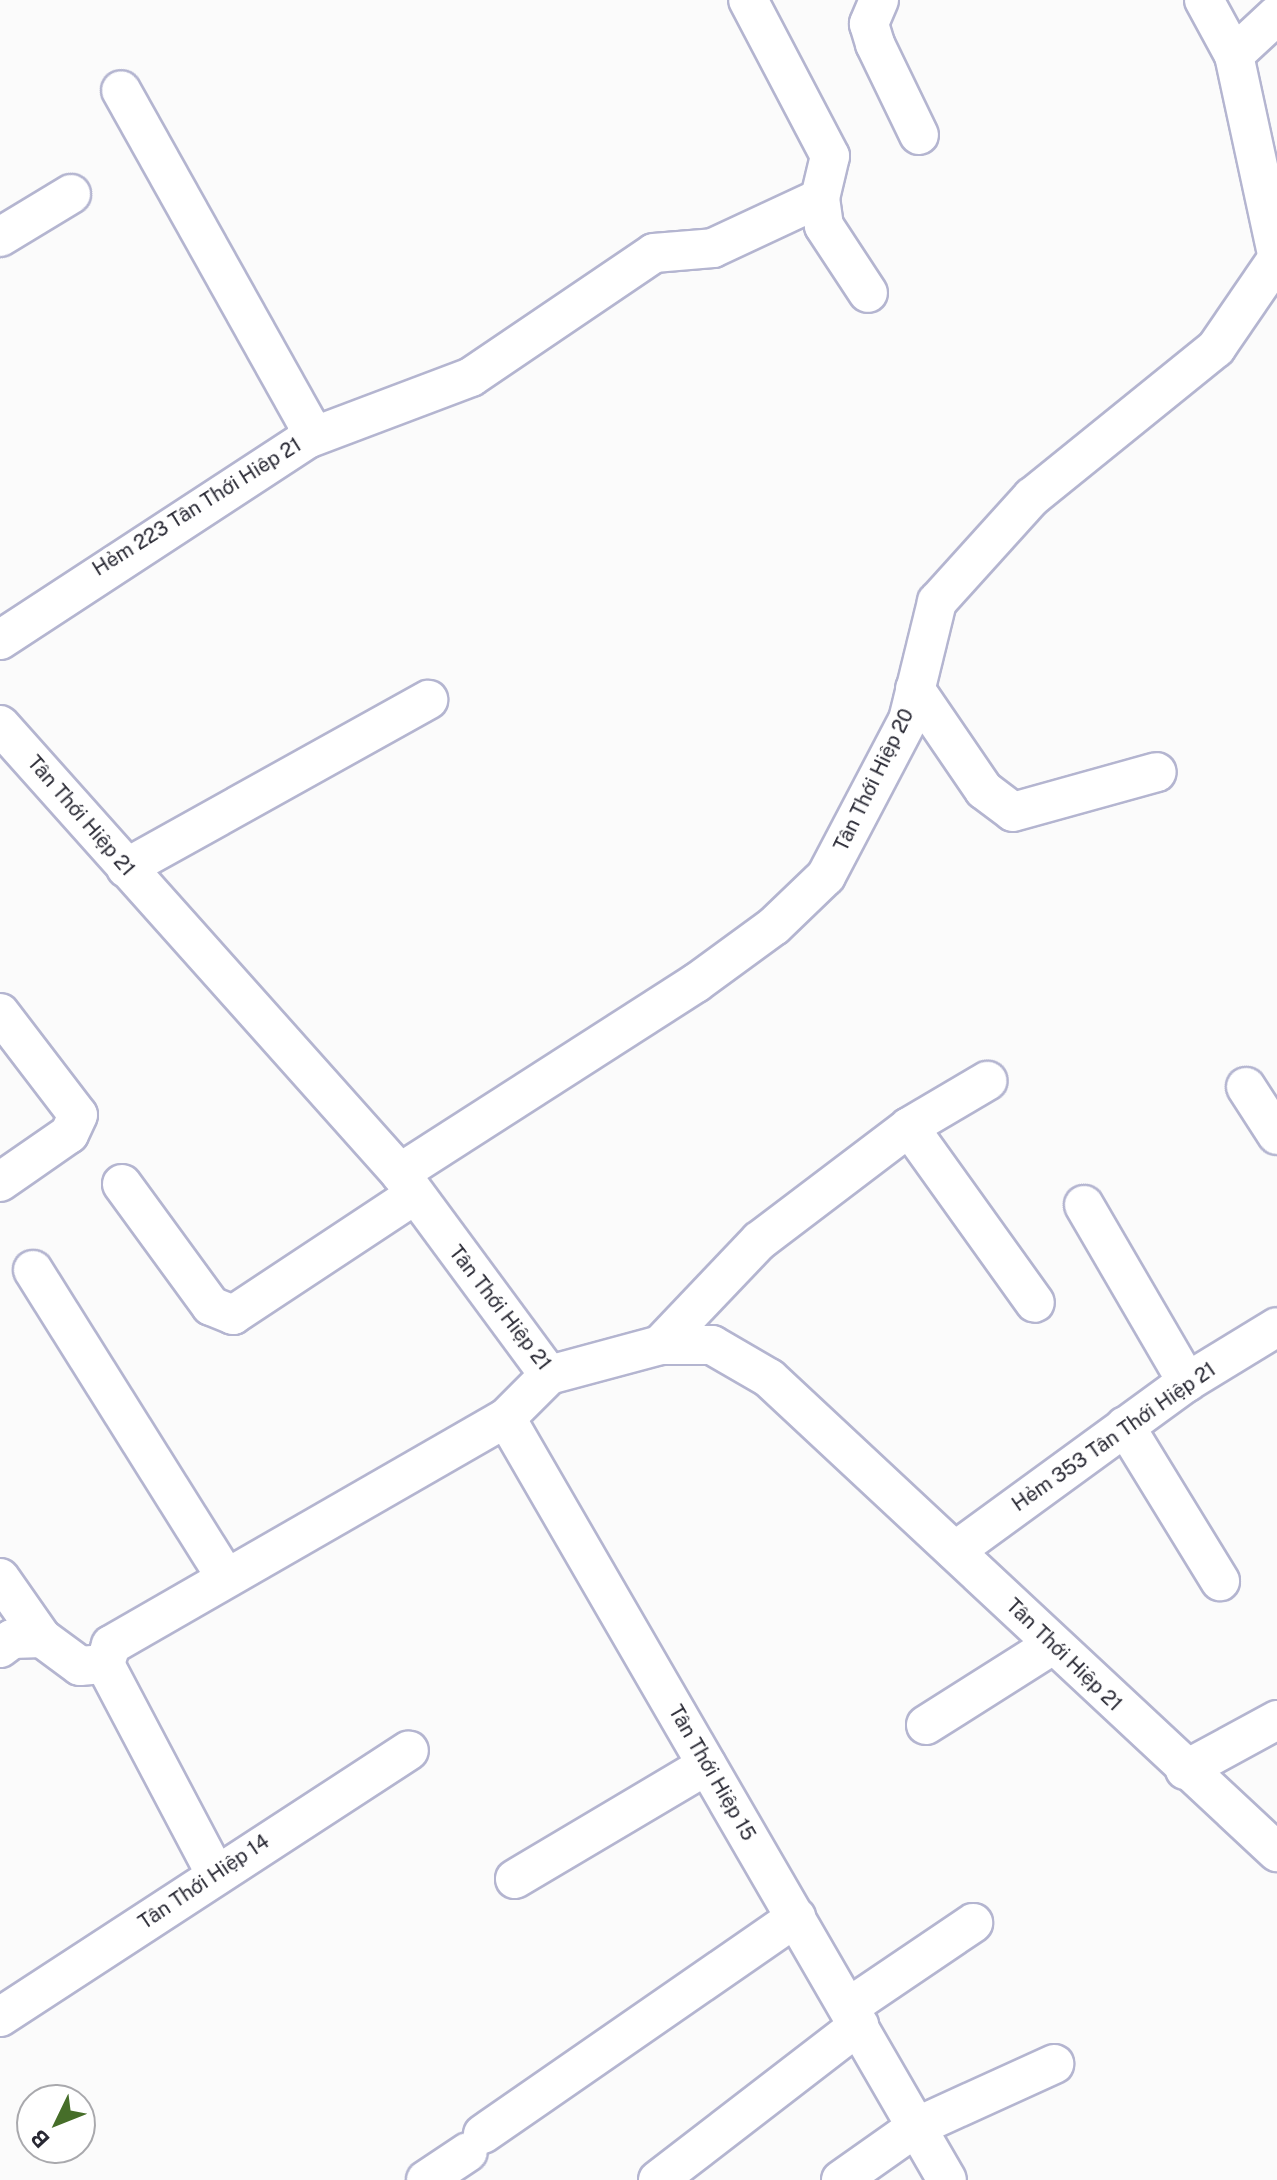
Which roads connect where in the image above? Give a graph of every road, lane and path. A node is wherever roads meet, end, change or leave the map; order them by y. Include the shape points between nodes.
1 (748, 0) edge
2 (879, 0) edge
3 (1204, 0) edge
4 (1277, 15) edge
5 (1234, 55) junction
6 (121, 90) dead end
7 (919, 135) dead end
8 (71, 194) dead end
9 (820, 198) junction
10 (0, 237) edge
11 (1277, 256) edge
12 (868, 293) dead end
13 (307, 439) junction
14 (0, 640) edge
15 (915, 689) junction
16 (428, 700) dead end
17 (0, 725) edge
18 (1157, 772) dead end
19 (126, 868) junction
20 (0, 1013) edge
21 (987, 1081) dead end
22 (1246, 1087) dead end
23 (909, 1127) junction
24 (1277, 1135) edge
25 (0, 1182) edge
26 (122, 1184) dead end
27 (406, 1185) junction
28 (1084, 1205) dead end
29 (33, 1270) dead end
30 (1035, 1303) dead end
31 (1277, 1327) edge
32 (660, 1345) junction
33 (549, 1375) junction
34 (1187, 1382) junction
35 (506, 1418) junction
36 (1125, 1426) junction
37 (955, 1551) junction
38 (0, 1578) edge
39 (226, 1578) junction
40 (1220, 1581) dead end
41 (42, 1638) junction
42 (1054, 1644) junction
43 (0, 1648) edge
44 (105, 1664) junction
45 (1277, 1720) edge
46 (926, 1725) dead end
47 (409, 1750) dead end
48 (707, 1765) junction
49 (1185, 1770) junction
50 (1277, 1852) edge
51 (215, 1873) junction
52 (515, 1879) dead end
53 (796, 1917) junction
54 (973, 1923) dead end
55 (854, 2016) junction
56 (0, 2017) edge
57 (1054, 2064) dead end
58 (916, 2127) junction
59 (426, 2180) edge
60 (658, 2180) edge
61 (841, 2180) edge
62 (947, 2180) edge

1 - 9 street via 830,156
2 - 7 street via 869,24
3 - 5 street
4 - 5 street
5 - 11 street
6 - 13 street, Hẻm 223 Tân Thới Hiêp 21 via 307,423
8 - 10 street
9 - 12 street via 824,226
9 - 13 street via 713,248 654,253 471,377
11 - 15 street, Tân Thới Hiệp 20 via 1216,348 1032,497 937,602
13 - 14 street, Hẻm 223 Tân Thới Hiêp 21
15 - 18 street via 984,790 1013,812
15 - 27 street, Tân Thới Hiệp 20 via 857,823 826,876 774,926
16 - 19 street
17 - 19 street, Tân Thới Hiệp 21
19 - 27 street, Tân Thới Hiệp 21
20 - 25 street via 78,1115 69,1134
21 - 23 street
22 - 24 street
23 - 30 street
23 - 32 street via 759,1241
26 - 27 street, Tân Thới Hiệp 20 via 211,1306 233,1315
27 - 33 street, Tân Thới Hiệp 21
28 - 34 street
29 - 39 street
31 - 34 street, Hẻm 353 Tân Thới Hiệp 21
32 - 33 street, Tân Thới Hiệp 21
32 - 37 street, Tân Thới Hiệp 21 via 712,1345 769,1378
33 - 35 street
34 - 36 street, Hẻm 353 Tân Thới Hiệp 21
35 - 39 street
35 - 48 street, Tân Thới Hiệp 15
36 - 37 street, Hẻm 353 Tân Thới Hiệp 21
36 - 40 street
37 - 42 street, Tân Thới Hiệp 21
38 - 41 street
39 - 44 street via 111,1645
41 - 43 street via 12,1639
41 - 44 street via 80,1666
42 - 46 street
42 - 49 street, Tân Thới Hiệp 21
44 - 51 street
45 - 49 street
47 - 51 street, Tân Thới Hiệp 14
48 - 52 street
48 - 53 street, Tân Thới Hiệp 15
49 - 50 street, Tân Thới Hiệp 21
51 - 56 street, Tân Thới Hiệp 14
53 - 55 street, Tân Thới Hiệp 15
53 - 59 street
54 - 55 street
55 - 58 street, Tân Thới Hiệp 15
55 - 60 street
57 - 58 street
58 - 61 street
58 - 62 street, Tân Thới Hiệp 15

